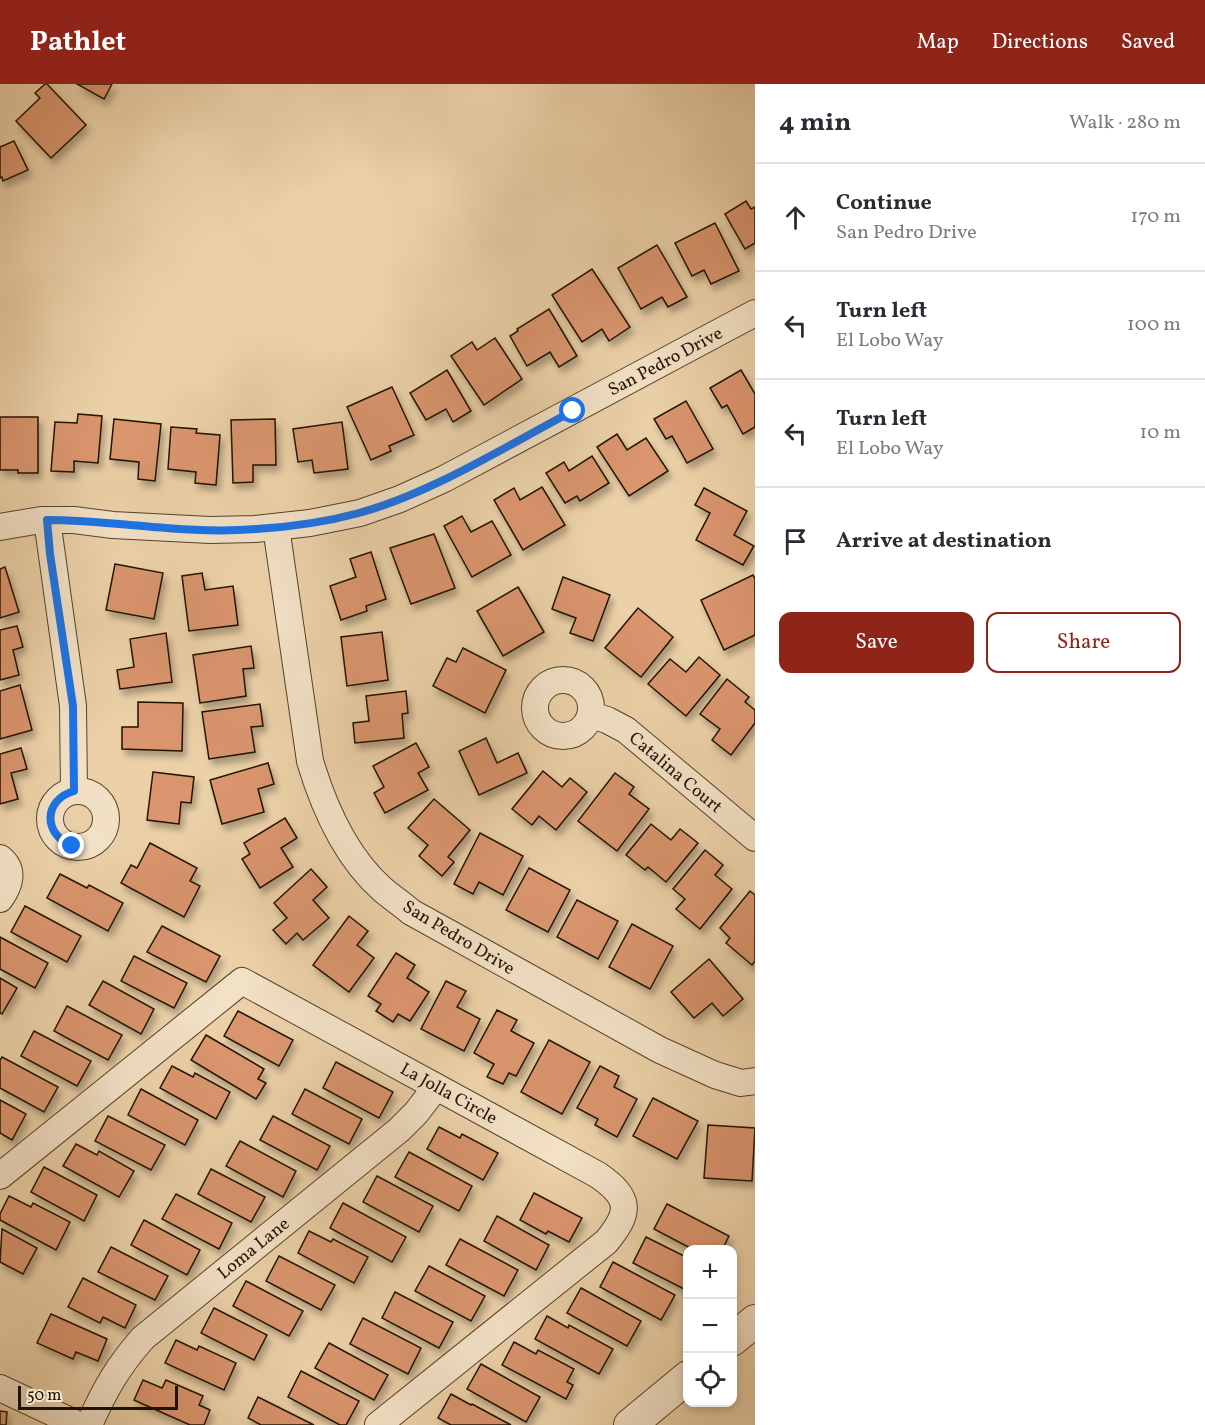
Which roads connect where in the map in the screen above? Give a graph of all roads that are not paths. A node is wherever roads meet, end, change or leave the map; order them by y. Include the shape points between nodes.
1 (755, 313) edge
2 (47, 520) junction
3 (0, 527) edge
4 (276, 527) junction
5 (591, 715) dead end
6 (74, 791) dead end
7 (755, 838) edge
8 (0, 858) edge
9 (0, 899) edge
10 (755, 1081) edge
11 (436, 1086) junction
12 (0, 1176) edge
13 (755, 1321) edge
14 (737, 1336) edge
15 (683, 1380) edge
16 (0, 1388) edge
17 (79, 1425) edge
18 (89, 1425) edge
19 (378, 1425) edge
20 (630, 1425) edge

1 - 4 street, San Pedro Drive via 400,499 360,513
2 - 3 street, San Pedro Drive
2 - 4 street, San Pedro Drive via 210,530
2 - 6 street via 73,706
4 - 10 street, San Pedro Drive via 310,761 321,798 359,863 381,888 411,912 607,1022 715,1075 741,1083
5 - 7 street, Catalina Court via 626,730
8 - 9 street via 9,870 9,884
11 - 12 street, La Jolla Circle via 242,981
11 - 18 street, Loma Lane via 399,1130 143,1338 105,1388
11 - 19 street, La Jolla Circle via 598,1175 614,1186 625,1211 606,1242
13 - 14 street
15 - 20 street
16 - 17 street

